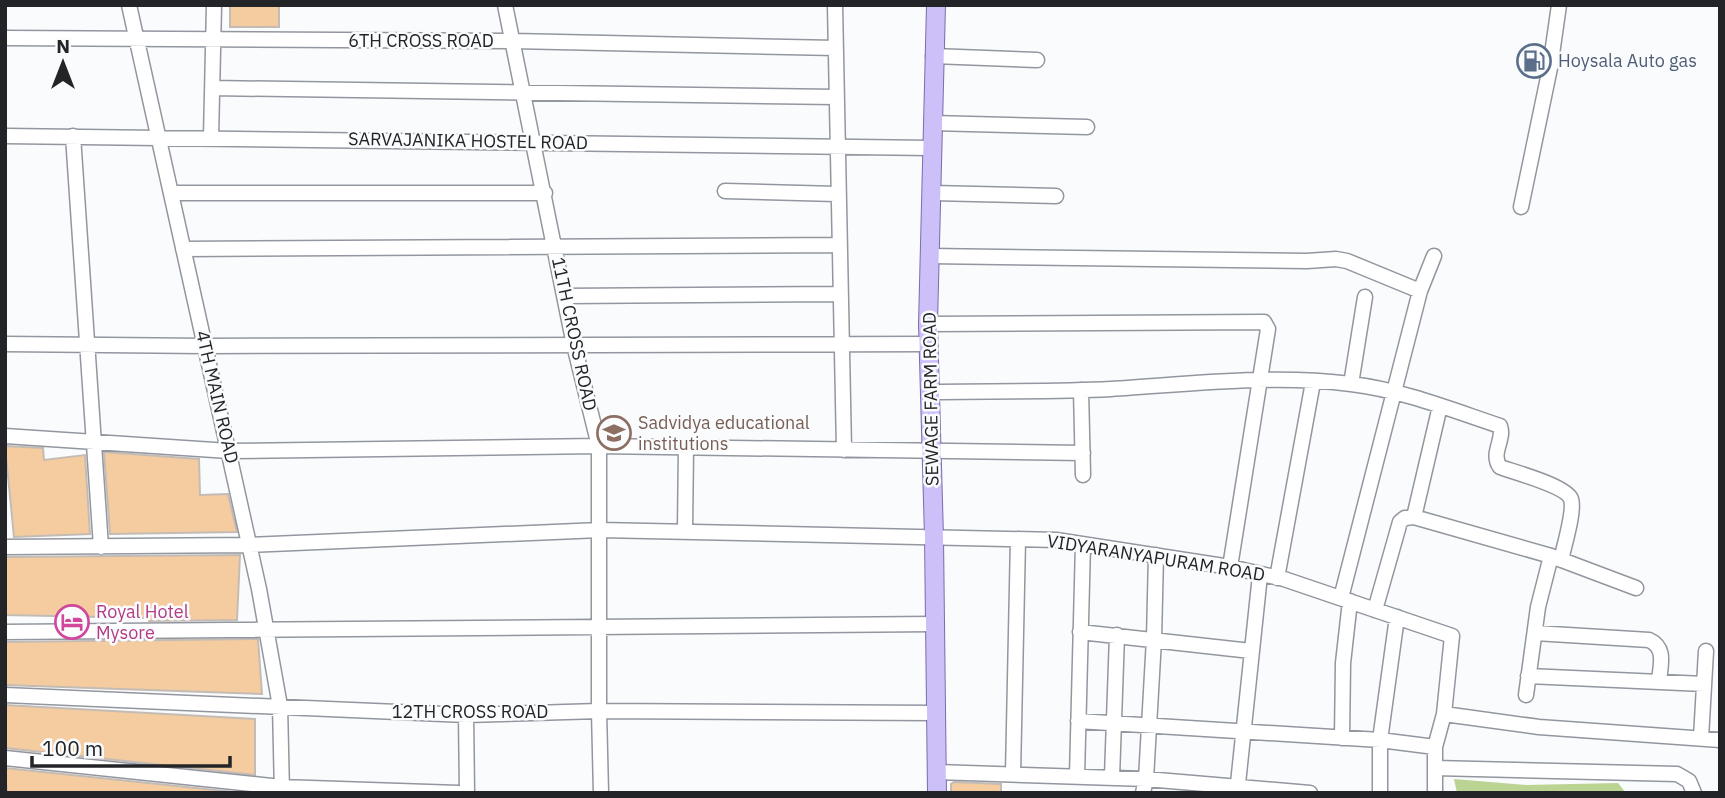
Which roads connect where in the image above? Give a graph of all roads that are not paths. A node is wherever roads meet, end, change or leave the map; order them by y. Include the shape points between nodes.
1 (129, 5) edge
2 (214, 5) edge
3 (505, 5) edge
4 (835, 5) edge
5 (936, 5) edge
6 (1559, 5) edge
7 (5, 38) edge
8 (136, 39) junction
9 (214, 41) junction
10 (513, 41) junction
11 (836, 48) junction
12 (933, 56) junction
13 (1037, 60) dead end
14 (212, 88) junction
15 (523, 91) junction
16 (836, 97) junction
17 (932, 123) junction
18 (1087, 127) dead end
19 (5, 135) edge
20 (73, 136) junction
21 (157, 138) junction
22 (211, 138) junction
23 (532, 142) junction
24 (836, 147) junction
25 (931, 148) junction
26 (725, 191) dead end
27 (171, 193) junction
28 (545, 193) junction
29 (932, 193) junction
30 (837, 194) junction
31 (1056, 196) dead end
32 (1521, 207) dead end
33 (839, 245) junction
34 (556, 247) junction
35 (183, 248) junction
36 (929, 256) junction
37 (1434, 256) dead end
38 (1420, 291) junction
39 (840, 294) junction
40 (565, 296) junction
41 (1365, 297) dead end
42 (928, 324) junction
43 (5, 344) edge
44 (841, 344) junction
45 (929, 344) junction
46 (87, 345) junction
47 (574, 345) junction
48 (205, 346) junction
49 (1262, 380) junction
50 (1314, 382) junction
51 (1352, 384) junction
52 (1081, 390) junction
53 (930, 392) junction
54 (1392, 393) junction
55 (1440, 406) junction
56 (5, 436) edge
57 (94, 442) junction
58 (599, 446) junction
59 (686, 447) junction
60 (844, 450) junction
61 (229, 451) junction
62 (931, 452) junction
63 (1083, 453) junction
64 (1083, 475) dead end
65 (1415, 517) junction
66 (600, 530) junction
67 (685, 530) junction
68 (934, 537) junction
69 (1018, 539) junction
70 (1083, 544) junction
71 (250, 545) junction
72 (5, 547) edge
73 (101, 547) junction
74 (1156, 555) junction
75 (1556, 558) junction
76 (1230, 567) junction
77 (1260, 575) junction
78 (1277, 578) junction
79 (1636, 588) dead end
80 (1345, 599) junction
81 (1375, 610) junction
82 (1396, 617) junction
83 (934, 624) junction
84 (599, 627) junction
85 (267, 630) junction
86 (5, 632) edge
87 (1080, 632) junction
88 (1535, 633) junction
89 (1117, 635) junction
90 (1154, 639) junction
91 (1251, 651) junction
92 (1706, 651) dead end
93 (1528, 676) junction
94 (1659, 682) junction
95 (1704, 684) junction
96 (5, 695) edge
97 (1526, 695) dead end
98 (280, 706) junction
99 (598, 711) junction
100 (935, 713) junction
101 (1444, 714) junction
102 (466, 715) junction
103 (1078, 721) junction
104 (1113, 723) junction
105 (1149, 725) junction
106 (1243, 731) junction
107 (1342, 738) junction
108 (1701, 738) junction
109 (1380, 740) junction
110 (1720, 740) edge
111 (1434, 747) junction
112 (5, 758) edge
113 (1434, 768) junction
114 (937, 772) junction
115 (1013, 774) junction
116 (1077, 776) junction
117 (1112, 778) junction
118 (1144, 786) edge
119 (1237, 789) edge
120 (281, 790) edge
121 (458, 793) edge
122 (467, 793) edge
123 (601, 793) edge
124 (937, 793) edge
125 (1310, 793) edge
126 (1380, 793) edge
127 (1435, 793) edge
128 (1694, 793) edge

1 - 8 street, 4TH MAIN ROAD
2 - 9 street
3 - 10 street, 11TH CROSS ROAD
4 - 11 street
5 - 12 main road, SEWAGE FARM ROAD
6 - 32 street
7 - 8 street, 6TH CROSS ROAD
8 - 9 street, 6TH CROSS ROAD
8 - 21 street, 4TH MAIN ROAD
9 - 10 street, 6TH CROSS ROAD
9 - 14 street
10 - 11 street, 6TH CROSS ROAD
10 - 15 street, 11TH CROSS ROAD
11 - 16 street
12 - 13 street
12 - 17 main road, SEWAGE FARM ROAD
14 - 15 street
14 - 22 street
15 - 16 street
15 - 23 street, 11TH CROSS ROAD
16 - 24 street
17 - 18 street
17 - 25 main road, SEWAGE FARM ROAD
19 - 20 street, SARVAJANIKA HOSTEL ROAD
20 - 21 street, SARVAJANIKA HOSTEL ROAD
20 - 46 street
21 - 22 street, SARVAJANIKA HOSTEL ROAD
21 - 27 street, 4TH MAIN ROAD
22 - 23 street, SARVAJANIKA HOSTEL ROAD
23 - 24 street, SARVAJANIKA HOSTEL ROAD
23 - 28 street, 11TH CROSS ROAD
24 - 25 street, SARVAJANIKA HOSTEL ROAD
24 - 30 street
25 - 29 main road, SEWAGE FARM ROAD
26 - 30 street
27 - 28 street
27 - 35 street, 4TH MAIN ROAD
28 - 34 street, 11TH CROSS ROAD
29 - 31 street
29 - 36 main road, SEWAGE FARM ROAD
30 - 33 street
33 - 34 street
33 - 39 street
34 - 35 street
34 - 40 street, 11TH CROSS ROAD
35 - 48 street, 4TH MAIN ROAD
36 - 38 street via 1336,259
36 - 42 main road, SEWAGE FARM ROAD
37 - 38 street
38 - 54 street
39 - 40 street
39 - 44 street
40 - 47 street, 11TH CROSS ROAD
41 - 51 street
42 - 45 main road, SEWAGE FARM ROAD
42 - 49 street via 1264,322 1268,329
43 - 46 street
44 - 45 street
44 - 47 street
44 - 60 street
45 - 53 main road, SEWAGE FARM ROAD
46 - 48 street
46 - 57 street
47 - 48 street
47 - 58 street, 11TH CROSS ROAD
48 - 61 street, 4TH MAIN ROAD
49 - 50 street
49 - 52 street
49 - 76 street
50 - 51 street
50 - 78 street
51 - 54 street
52 - 53 street
52 - 63 street
53 - 62 main road, SEWAGE FARM ROAD
54 - 55 street
54 - 80 street
55 - 65 street
55 - 75 street via 1500,426 1496,456 1500,467 1568,495 1571,508
56 - 57 street
57 - 61 street
57 - 73 street
58 - 59 street
58 - 61 street
58 - 66 street, 11TH CROSS ROAD
59 - 60 street
59 - 67 street
60 - 62 street
61 - 71 street, 4TH MAIN ROAD
62 - 63 street
62 - 68 main road, SEWAGE FARM ROAD
63 - 64 street
65 - 75 street
65 - 81 street via 1400,522
66 - 67 street, VIDYARANYAPURAM ROAD
66 - 71 street, VIDYARANYAPURAM ROAD
66 - 84 street, 11TH CROSS ROAD
67 - 68 street, VIDYARANYAPURAM ROAD
68 - 69 street, VIDYARANYAPURAM ROAD
68 - 83 main road, SEWAGE FARM ROAD
69 - 70 street, VIDYARANYAPURAM ROAD
69 - 115 street
70 - 74 street, VIDYARANYAPURAM ROAD
70 - 87 street
71 - 73 street, VIDYARANYAPURAM ROAD
71 - 85 street, 4TH MAIN ROAD
72 - 73 street, VIDYARANYAPURAM ROAD
74 - 76 street, VIDYARANYAPURAM ROAD
74 - 90 street
75 - 79 street
75 - 88 street via 1538,607
76 - 77 street, VIDYARANYAPURAM ROAD
77 - 78 street, VIDYARANYAPURAM ROAD
77 - 91 street
78 - 80 street, VIDYARANYAPURAM ROAD
80 - 81 street, VIDYARANYAPURAM ROAD
80 - 107 street
81 - 82 street, VIDYARANYAPURAM ROAD
82 - 101 street, VIDYARANYAPURAM ROAD via 1452,636
82 - 109 street
83 - 84 street
83 - 100 main road, SEWAGE FARM ROAD
84 - 85 street
84 - 99 street, 11TH CROSS ROAD
85 - 86 street
85 - 98 street, 4TH MAIN ROAD
87 - 89 street
87 - 103 street
88 - 93 street
88 - 94 street via 1649,640 1662,650
89 - 90 street
89 - 104 street
90 - 91 street
90 - 105 street
91 - 106 street
92 - 95 street
93 - 94 street
93 - 97 street
94 - 95 street
95 - 108 street
96 - 98 street, 12TH CROSS ROAD
98 - 102 street, 12TH CROSS ROAD
98 - 120 street, 4TH MAIN ROAD
99 - 100 street, 12TH CROSS ROAD
99 - 102 street, 12TH CROSS ROAD
99 - 123 street, 11TH CROSS ROAD
100 - 114 main road, SEWAGE FARM ROAD
101 - 108 street via 1538,727
101 - 111 street
102 - 122 street
103 - 104 street
103 - 116 street
104 - 105 street
104 - 117 street
105 - 106 street
105 - 118 street
106 - 107 street
106 - 119 street
107 - 109 street
108 - 110 street
109 - 111 street
109 - 126 street
111 - 113 street
112 - 120 street
113 - 127 street
113 - 128 street via 1677,774 1689,780
114 - 115 street
114 - 124 main road, SEWAGE FARM ROAD
115 - 116 street
116 - 117 street
117 - 118 street
118 - 119 street
119 - 125 street
120 - 121 street

